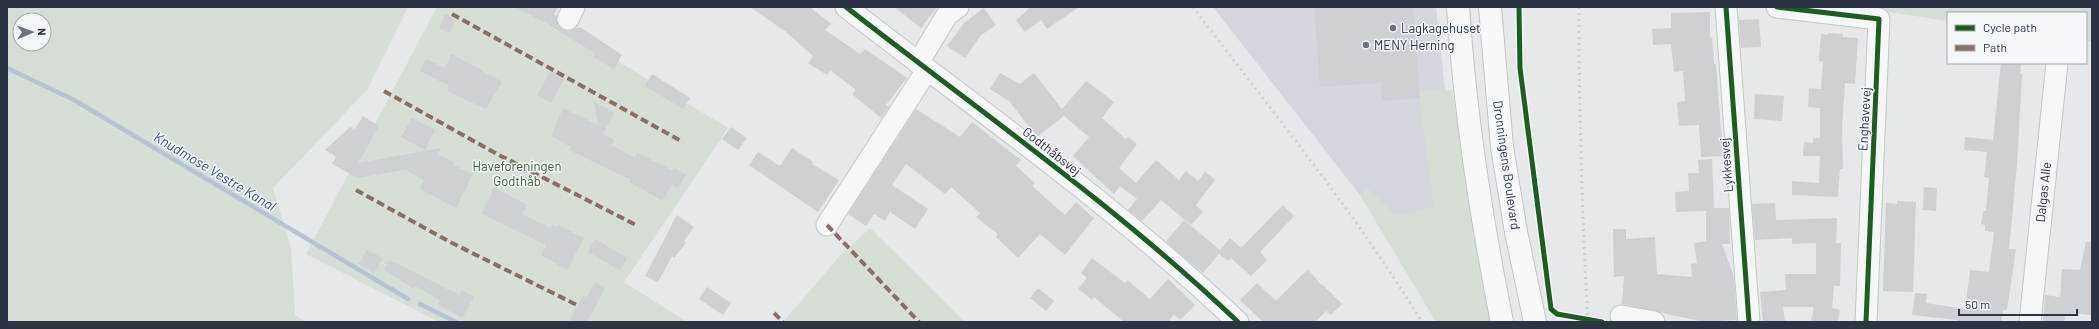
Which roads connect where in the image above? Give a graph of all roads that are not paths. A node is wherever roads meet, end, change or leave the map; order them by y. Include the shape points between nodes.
1 (846, 7) edge
2 (958, 7) edge
3 (1458, 7) edge
4 (1490, 7) edge
5 (1726, 7) edge
6 (1778, 7) edge
7 (2057, 64) edge
8 (922, 66) junction
9 (827, 225) dead end
10 (1621, 316) dead end
11 (1238, 322) edge
12 (1502, 322) edge
13 (1535, 322) edge
14 (1654, 322) edge
15 (1749, 322) edge
16 (1866, 322) edge
17 (2030, 322) edge

1 - 8 street, Godthåbsvej
2 - 8 street via 947,15
3 - 12 main road via 1462,69 1472,151 1485,237
4 - 13 main road, Dronningens Boulevard via 1502,147
5 - 15 street, Lykkesvej
6 - 16 street, Enghavevej via 1879,19
7 - 17 street, Dalgas Alle
8 - 9 street
8 - 11 street, Godthåbsvej via 1059,170 1154,247
10 - 14 street

